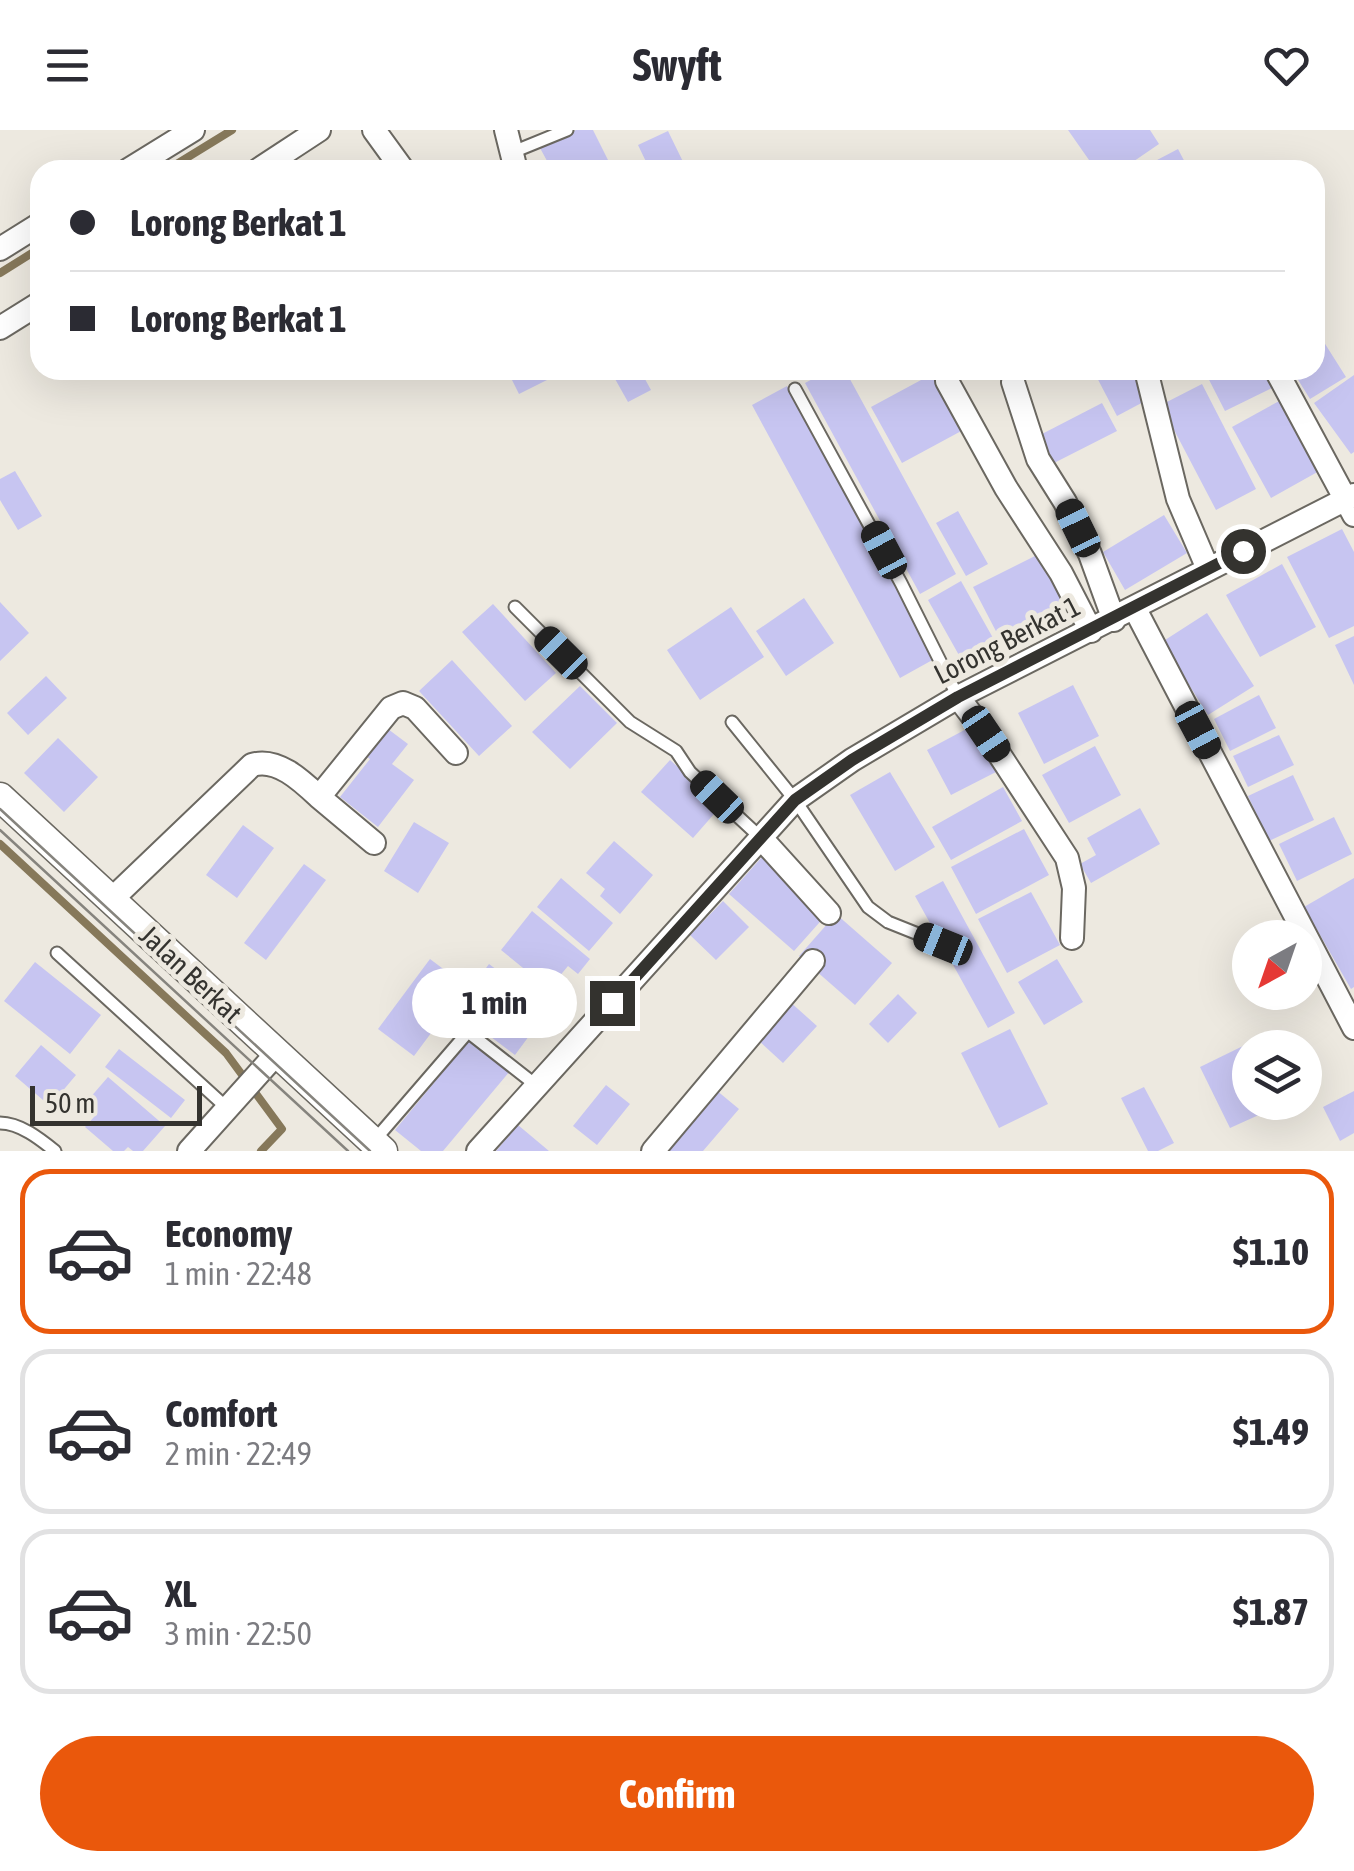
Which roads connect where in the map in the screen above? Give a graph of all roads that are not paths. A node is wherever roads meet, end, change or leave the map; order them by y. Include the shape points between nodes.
1 (193, 130) edge
2 (319, 130) edge
3 (374, 130) edge
4 (567, 130) edge
5 (511, 151) edge
6 (144, 160) edge
7 (279, 160) edge
8 (396, 160) edge
9 (30, 230) edge
10 (0, 249) edge
11 (30, 309) edge
12 (0, 328) edge
13 (1148, 380) edge
14 (1282, 380) edge
15 (947, 381) dead end
16 (1013, 382) dead end
17 (796, 389) dead end
18 (1352, 503) edge
19 (1208, 568) junction
20 (515, 607) dead end
21 (1124, 614) junction
22 (1090, 631) junction
23 (958, 697) junction
24 (732, 722) dead end
25 (456, 753) dead end
26 (319, 797) junction
27 (0, 798) edge
28 (795, 800) junction
29 (761, 838) junction
30 (374, 843) dead end
31 (110, 900) junction
32 (829, 913) dead end
33 (1072, 938) dead end
34 (943, 944) dead end
35 (57, 953) dead end
36 (814, 961) dead end
37 (1354, 1028) edge
38 (270, 1061) junction
39 (537, 1086) junction
40 (231, 1103) junction
41 (0, 1124) edge
42 (378, 1146) edge
43 (55, 1151) edge
44 (188, 1151) edge
45 (478, 1151) edge
46 (653, 1151) edge

1 - 6 street
2 - 7 street
3 - 8 street
4 - 5 lane
9 - 10 street
11 - 12 street
13 - 19 street via 1178,499
14 - 18 street
15 - 22 street
16 - 21 street via 1038,458
17 - 23 lane
18 - 19 street, Lorong Berkat 1
19 - 21 street, Lorong Berkat 1
20 - 29 lane via 630,722 676,751
21 - 22 street, Lorong Berkat 1
21 - 37 street
22 - 23 street, Lorong Berkat 1
23 - 28 street, Lorong Berkat 1
23 - 33 street via 1067,858 1074,888
24 - 28 lane
25 - 26 street via 415,708 402,703
26 - 30 street
26 - 31 street via 276,766 252,765
27 - 31 street, Jalan Berkat
28 - 29 street, Lorong Berkat 1
28 - 34 lane via 868,908
29 - 32 street
29 - 39 street, Lorong Berkat 1
31 - 38 street, Jalan Berkat
35 - 40 lane
36 - 46 street
38 - 40 street
38 - 42 street, Jalan Berkat
39 - 42 lane via 468,1032
39 - 45 street, Lorong Berkat 1
40 - 44 street
41 - 43 lane via 40,1138

